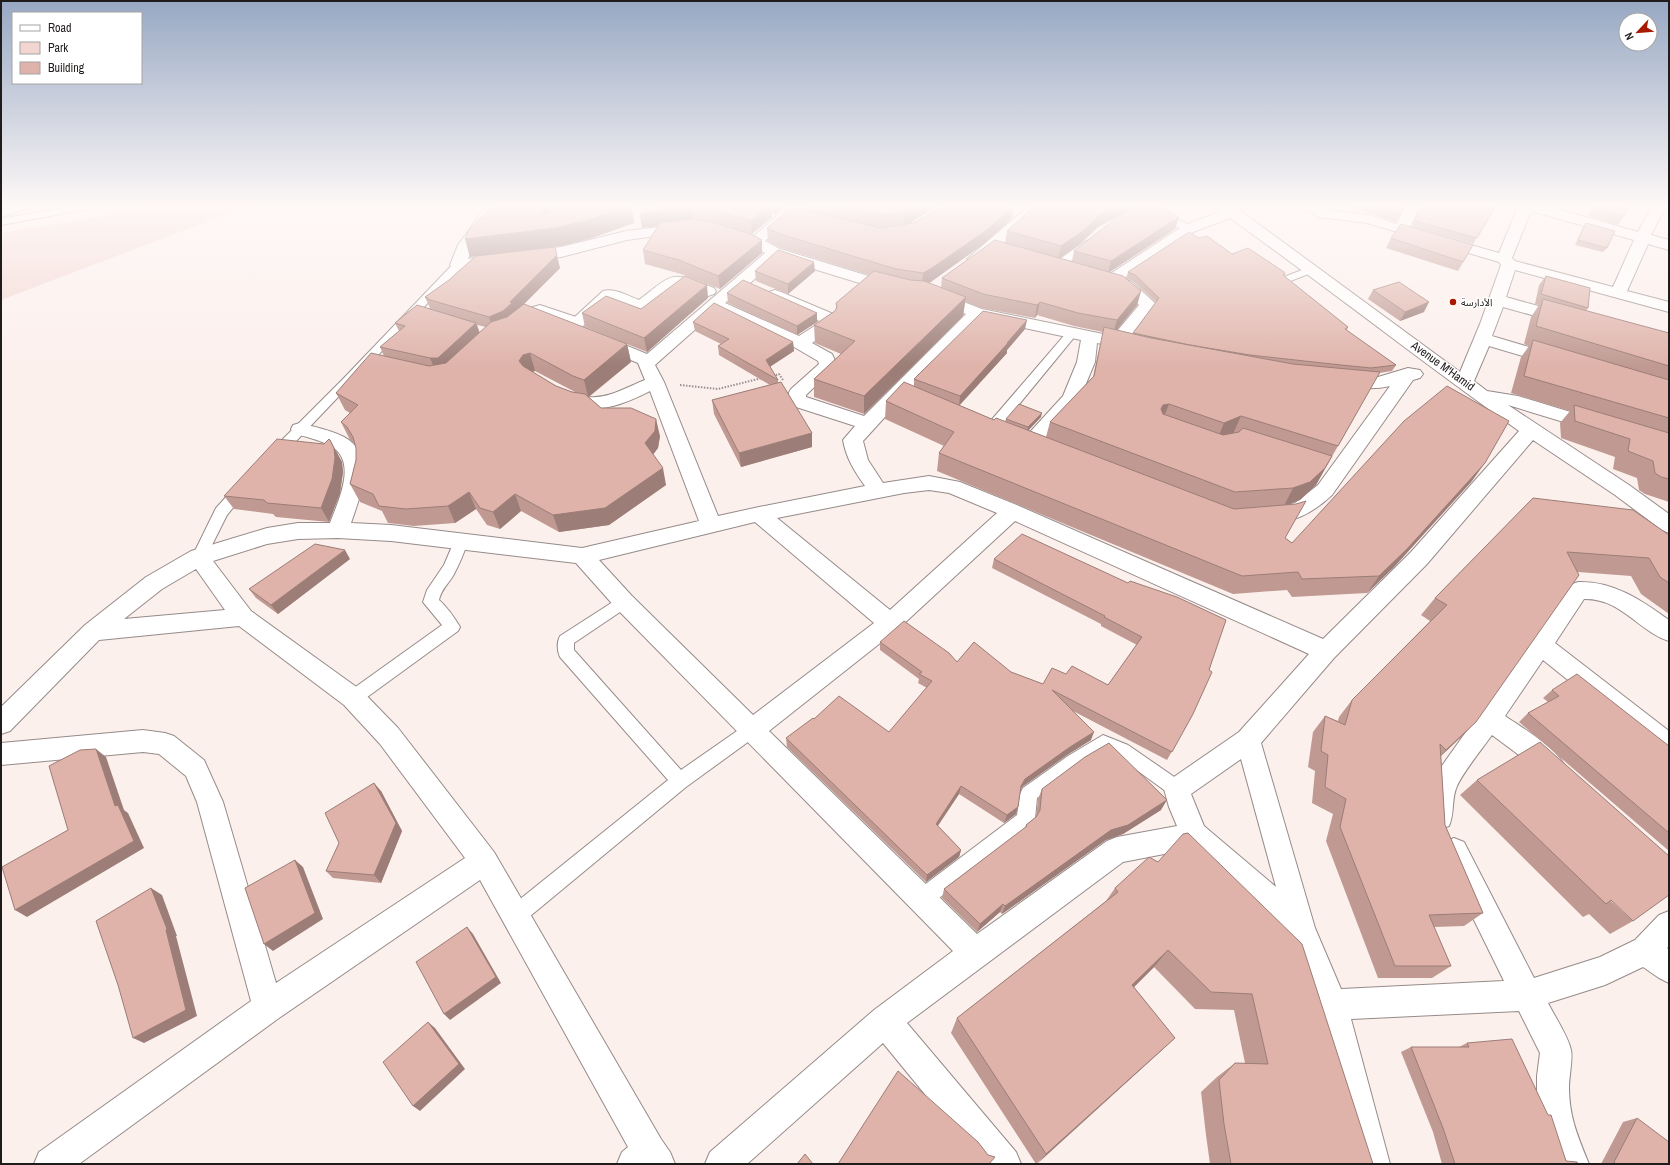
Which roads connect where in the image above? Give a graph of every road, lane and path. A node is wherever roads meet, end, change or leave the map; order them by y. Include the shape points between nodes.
1 (461, 258) edge
2 (511, 258) edge
3 (771, 258) edge
4 (796, 258) edge
5 (981, 258) edge
6 (1068, 258) edge
7 (1138, 258) edge
8 (1297, 258) edge
9 (1494, 258) edge
10 (1507, 258) edge
11 (1634, 258) edge
12 (1506, 262) junction
13 (458, 265) junction
14 (1058, 265) edge
15 (961, 269) edge
16 (1312, 269) junction
17 (1288, 279) edge
18 (943, 282) dead end
19 (754, 287) junction
20 (909, 292) edge
21 (1618, 294) junction
22 (717, 300) junction
23 (1498, 300) junction
24 (1669, 307) edge
25 (414, 311) junction
26 (977, 313) junction
27 (428, 315) edge
28 (578, 321) junction
29 (1580, 324) edge
30 (513, 326) edge
31 (1072, 333) junction
32 (1090, 336) junction
33 (1484, 339) junction
34 (1118, 342) junction
35 (800, 344) junction
36 (1146, 349) edge
37 (648, 361) junction
38 (366, 362) junction
39 (1567, 364) edge
40 (382, 365) edge
41 (1447, 369) junction
42 (1408, 374) junction
43 (771, 376) edge
44 (764, 378) edge
45 (1329, 378) edge
46 (655, 382) junction
47 (1464, 383) junction
48 (555, 390) edge
49 (898, 391) junction
50 (1482, 394) junction
51 (798, 399) junction
52 (920, 399) edge
53 (868, 424) junction
54 (986, 424) joint
55 (300, 429) junction
56 (1532, 430) junction
57 (1609, 430) edge
58 (1030, 443) junction
59 (1051, 451) edge
60 (269, 461) edge
61 (253, 477) edge
62 (1622, 490) junction
63 (878, 491) junction
64 (1669, 505) edge
65 (1012, 511) junction
66 (758, 514) junction
67 (1252, 516) edge
68 (1669, 525) edge
69 (711, 526) junction
70 (338, 530) junction
71 (461, 541) junction
72 (582, 556) junction
73 (199, 557) junction
74 (624, 602) junction
75 (243, 617) junction
76 (890, 623) junction
77 (93, 631) junction
78 (1669, 632) edge
79 (1541, 645) junction
80 (1326, 651) junction
81 (353, 698) junction
82 (1489, 718) junction
83 (1, 723) edge
84 (753, 729) junction
85 (1248, 740) junction
86 (1669, 746) edge
87 (1, 754) edge
88 (680, 781) junction
89 (1567, 781) edge
90 (1177, 789) junction
91 (1194, 835) junction
92 (484, 861) junction
93 (922, 899) junction
94 (516, 915) junction
95 (1669, 925) edge
96 (1301, 928) junction
97 (1645, 950) junction
98 (975, 953) junction
99 (1669, 968) edge
100 (1527, 995) junction
101 (1332, 1005) junction
102 (268, 1007) junction
103 (886, 1021) junction
104 (647, 1160) edge
105 (51, 1164) edge
106 (722, 1164) edge
107 (1004, 1164) edge
108 (1373, 1164) edge
109 (1572, 1164) edge

1 - 13 street
2 - 13 street
3 - 19 street
4 - 20 street
5 - 15 street
6 - 14 lane
7 - 34 street via 1103,279 1126,285 1148,304
8 - 16 street, Avenue M'Hamid
9 - 12 street
10 - 12 street
11 - 21 street
12 - 21 street
12 - 23 street
13 - 25 lane
16 - 17 lane
16 - 41 street, Avenue M'Hamid
18 - 26 street via 925,293
19 - 22 street
19 - 35 street via 825,317 828,324
21 - 24 street
22 - 28 street via 677,280 642,307 609,294
22 - 35 street
22 - 37 street
23 - 29 street
23 - 33 street
25 - 27 lane
25 - 38 lane
26 - 31 street
26 - 49 street
28 - 30 lane via 540,308 530,311
28 - 37 street via 574,325 577,331
31 - 32 street
31 - 54 lane
32 - 34 street
32 - 58 street via 1086,362 1071,398
33 - 39 street
33 - 47 street
34 - 36 street
35 - 51 street via 826,358 828,366 797,393
37 - 46 street via 646,364
38 - 40 lane
38 - 55 lane
41 - 42 street
41 - 47 street, Avenue M'Hamid
42 - 45 street via 1378,383
42 - 67 street via 1332,470 1326,490 1308,506 1286,514
43 - 51 path via 779,374
44 - 46 path via 718,389
46 - 48 street via 607,403 588,405 575,402
46 - 69 street
47 - 50 street, Avenue M'Hamid
49 - 52 street
49 - 53 street
50 - 56 street, Avenue M'Hamid
50 - 57 street via 1512,400
51 - 53 street via 800,402
53 - 63 street via 853,440 854,449
54 - 58 street
55 - 60 lane
55 - 70 street via 340,443 351,453 356,476
56 - 62 street, Avenue M'Hamid
56 - 80 street via 1419,558
58 - 59 street
61 - 73 lane via 221,512
62 - 64 street
62 - 68 street, Avenue M'Hamid
63 - 65 street via 929,483 953,487
63 - 66 street
65 - 76 street
65 - 80 street
66 - 69 street
66 - 76 street
69 - 72 street
70 - 71 street
70 - 73 street via 298,531 267,536
71 - 72 street
71 - 81 lane via 445,575 433,591 431,602 452,627
72 - 74 street
73 - 75 street
73 - 77 street via 154,583
74 - 84 street
74 - 88 lane via 566,640 566,652
75 - 77 street
75 - 81 street
76 - 84 street
77 - 83 street
78 - 79 street via 1621,599 1599,591 1578,591
79 - 82 street
79 - 86 street
80 - 85 street
81 - 92 street via 389,736
82 - 89 street via 1536,753
82 - 100 street via 1442,789 1440,817 1449,843
84 - 88 lane
84 - 93 street
85 - 90 street
85 - 96 street
87 - 102 street via 143,741 165,744 195,768 210,802
88 - 94 lane
90 - 91 street
90 - 93 lane via 1122,750 1103,743 1074,760 1029,794 1026,819
91 - 96 street
91 - 98 street via 1117,850
92 - 94 street
92 - 102 street
93 - 98 street
94 - 104 street
95 - 97 street
96 - 101 street
97 - 99 street
97 - 100 street via 1605,970
98 - 103 street
100 - 101 street
100 - 109 street via 1556,1051 1553,1076 1556,1122
101 - 108 street
102 - 105 street
103 - 106 street
103 - 107 street

